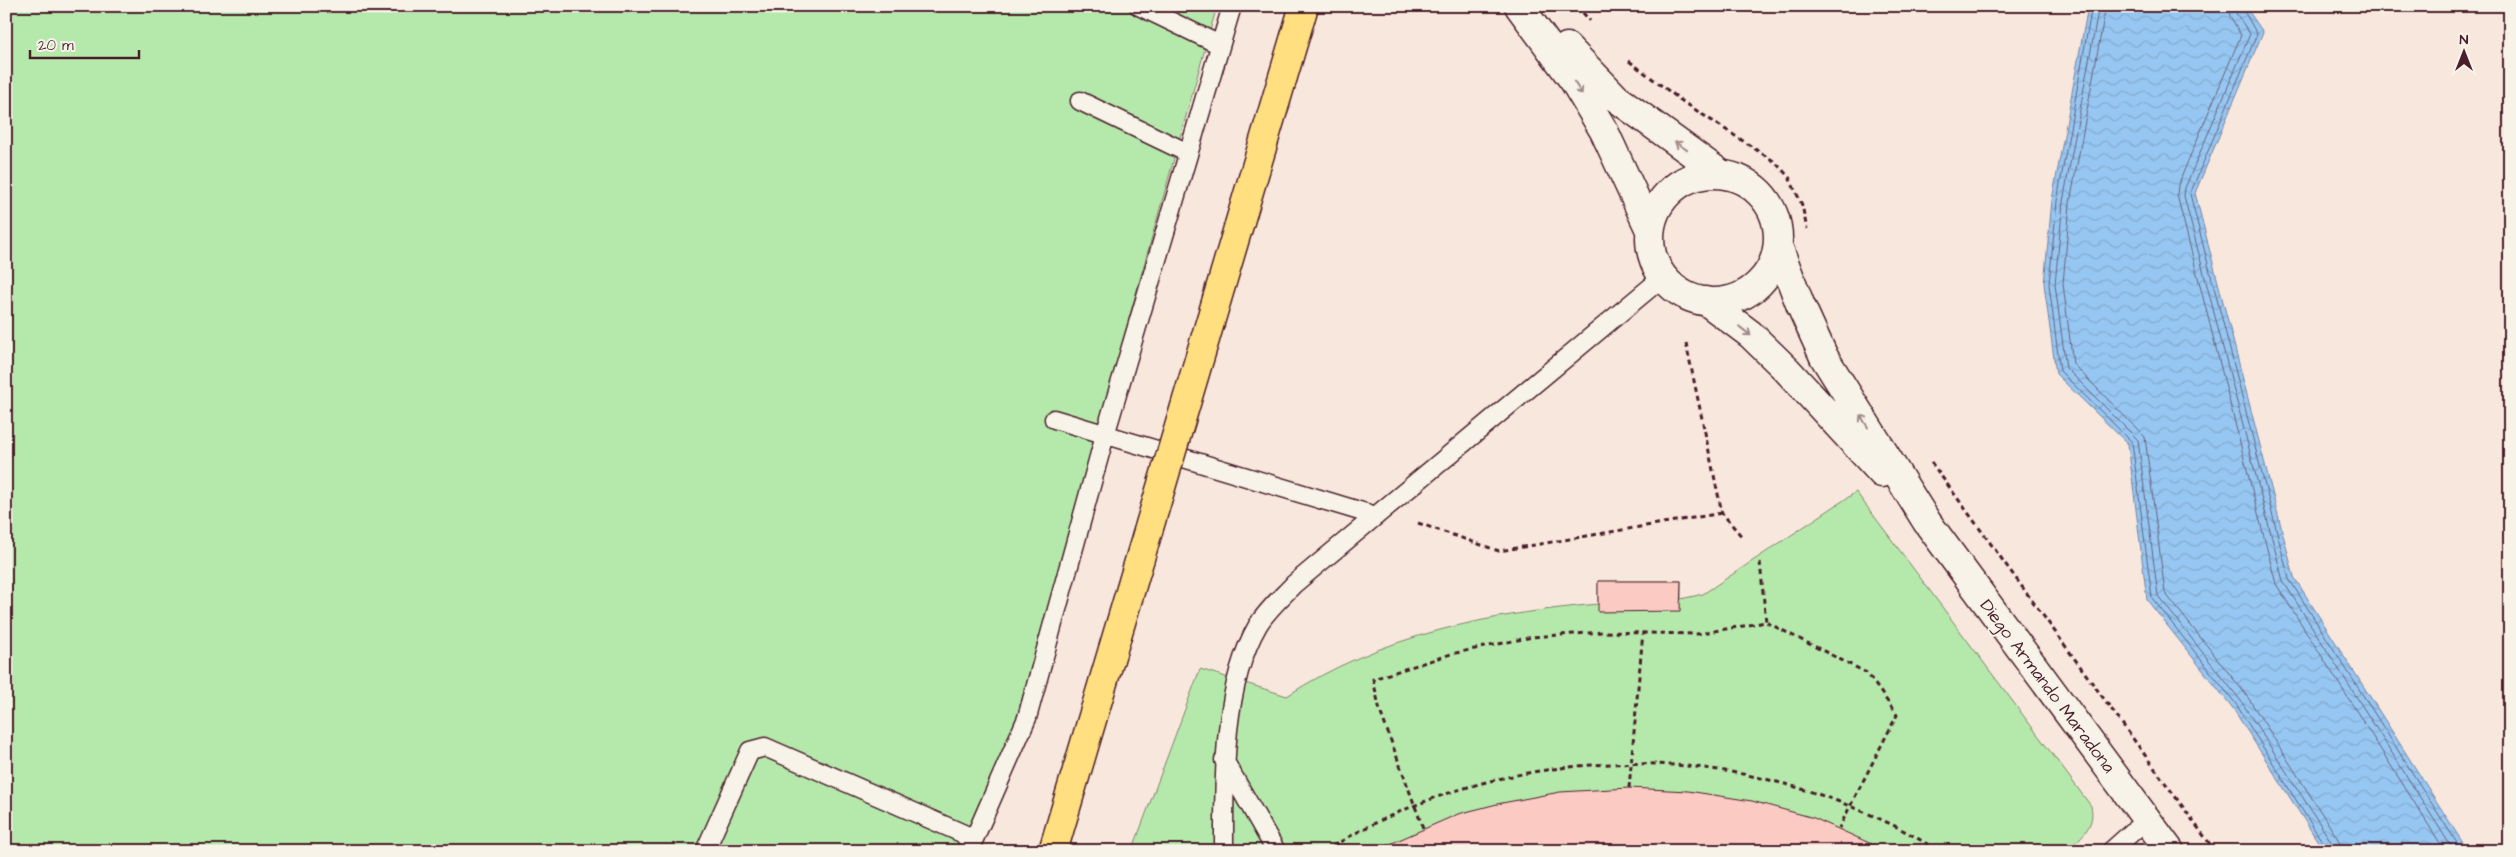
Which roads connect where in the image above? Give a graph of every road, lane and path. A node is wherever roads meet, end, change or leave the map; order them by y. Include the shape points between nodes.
1 (1140, 6) edge
2 (1232, 6) edge
3 (1304, 6) edge
4 (1519, 6) edge
5 (1530, 6) edge
6 (1577, 6) edge
7 (1597, 29) dead end
8 (1220, 45) junction
9 (1623, 57) dead end
10 (1080, 100) dead end
11 (1188, 153) junction
12 (1721, 174) junction
13 (1650, 230) junction
14 (1808, 230) dead end
15 (1778, 246) junction
16 (1663, 277) junction
17 (1706, 301) junction
18 (1686, 343) dead end
19 (1054, 419) dead end
20 (1105, 435) junction
21 (1927, 457) dead end
22 (1722, 514) junction
23 (1376, 516) junction
24 (1927, 522) junction
25 (1418, 523) dead end
26 (1743, 538) dead end
27 (1760, 562) dead end
28 (1766, 622) junction
29 (1643, 632) junction
30 (1224, 759) junction
31 (1632, 763) junction
32 (1630, 788) dead end
33 (1414, 804) junction
34 (1850, 806) junction
35 (2146, 819) junction
36 (1422, 828) dead end
37 (1838, 828) dead end
38 (970, 849) edge
39 (2166, 849) edge
40 (705, 851) edge
41 (1053, 851) edge
42 (1224, 851) edge
43 (1276, 851) edge
44 (1325, 851) edge
45 (1938, 851) edge
46 (2111, 851) edge
47 (2215, 851) edge

1 - 8 lane
2 - 8 lane
3 - 41 main road, bridge
4 -> 13 main road, Diego Armando Maradona via 1574,81 1604,131
12 -> 5 main road, Diego Armando Maradona via 1616,98
6 - 7 path
8 - 11 lane
9 - 14 path via 1775,162 1789,178 1802,204
10 - 11 lane
11 - 20 lane
12 - 13 main road, Diego Armando Maradona via 1702,175 1682,182 1666,194 1655,210
12 - 15 main road, Diego Armando Maradona via 1741,180 1758,191 1770,207 1777,226
13 - 16 main road, Diego Armando Maradona via 1652,255
15 - 17 main road, Diego Armando Maradona via 1772,265 1761,282 1745,294 1726,301
24 -> 15 main road, Diego Armando Maradona via 1824,357
16 - 17 main road, Diego Armando Maradona via 1674,289
16 - 23 lane
17 -> 24 main road, Diego Armando Maradona via 1750,334 1787,370
18 - 22 path
19 - 20 lane
20 - 23 lane
20 - 38 lane via 1027,718
21 - 47 path
22 - 25 path via 1499,551
22 - 26 path
23 - 30 lane via 1294,584 1259,624 1244,653
24 - 35 main road, Diego Armando Maradona
27 - 28 path
28 - 29 path via 1697,634
28 - 34 path via 1867,673 1897,716
29 - 31 path
29 - 33 path via 1532,637 1451,654 1373,679 1380,711
30 - 42 lane
30 - 43 lane
31 - 32 path
31 - 33 path via 1543,769 1478,783
31 - 34 path via 1678,764 1744,774 1809,791
33 - 36 path
33 - 44 path via 1353,833
34 - 37 path
34 - 45 path
35 - 39 main road, Diego Armando Maradona
35 - 46 lane
38 - 40 lane via 964,834 765,747 750,751

